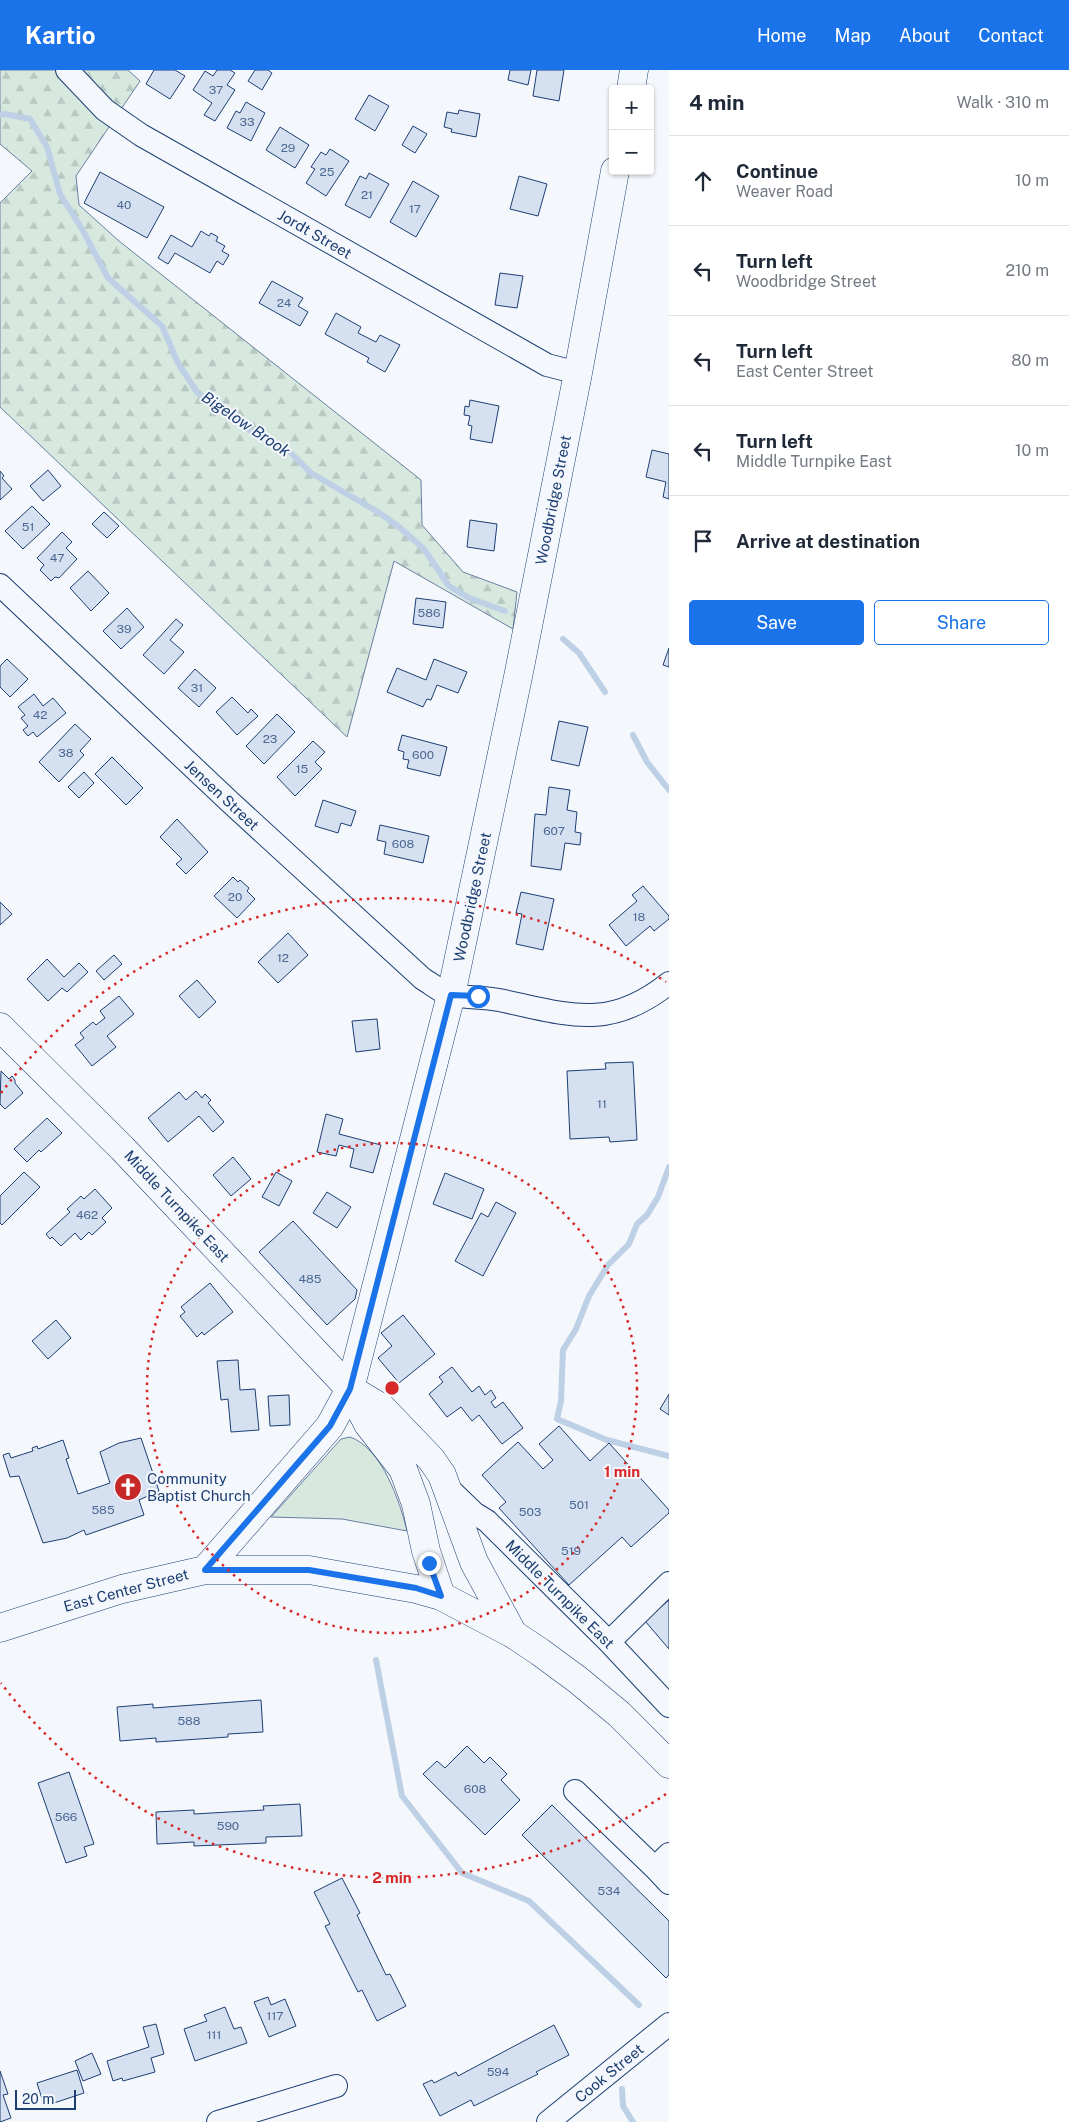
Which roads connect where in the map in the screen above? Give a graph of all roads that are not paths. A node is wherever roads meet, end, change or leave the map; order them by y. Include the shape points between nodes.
1 (67, 70) edge
2 (634, 70) edge
3 (632, 85) edge
4 (615, 175) edge
5 (578, 374) junction
6 (0, 585) edge
7 (665, 993) edge
8 (451, 995) junction
9 (0, 1027) edge
10 (350, 1389) junction
11 (447, 1487) junction
12 (205, 1570) junction
13 (669, 1583) edge
14 (441, 1596) junction
15 (0, 1628) edge
16 (514, 1634) junction
17 (609, 1642) junction
18 (666, 1696) edge
19 (669, 1764) edge
20 (575, 1791) dead end
21 (664, 1869) edge
22 (669, 2024) edge
23 (336, 2086) dead end
24 (218, 2122) edge
25 (548, 2122) edge

1 - 5 street, Jordt Street via 104,110 141,135 547,365
2 - 3 main road
4 - 5 main road, Woodbridge Street
5 - 8 main road, Woodbridge Street
6 - 8 street, Jensen Street via 423,980
7 - 8 street via 630,1008 602,1015 578,1016 478,996
8 - 10 main road, Woodbridge Street
9 - 10 main road, Middle Turnpike East via 122,1148
10 - 11 main road, Middle Turnpike East via 382,1408 406,1431 431,1459
10 - 12 main road, Woodbridge Street via 330,1426
10 - 14 main road, Middle Turnpike East via 368,1424 403,1470 416,1504 426,1551
11 - 16 main road, Middle Turnpike East via 474,1562
11 - 17 street, Middle Turnpike East via 487,1521
12 - 14 main road, East Center Street via 309,1570 416,1588
12 - 15 main road, East Center Street via 122,1589
13 - 17 street
14 - 16 main road, East Center Street
16 - 19 main road, Middle Turnpike East via 619,1714
17 - 18 street, Middle Turnpike East
20 - 21 street
22 - 25 street, Cook Street
23 - 24 street

